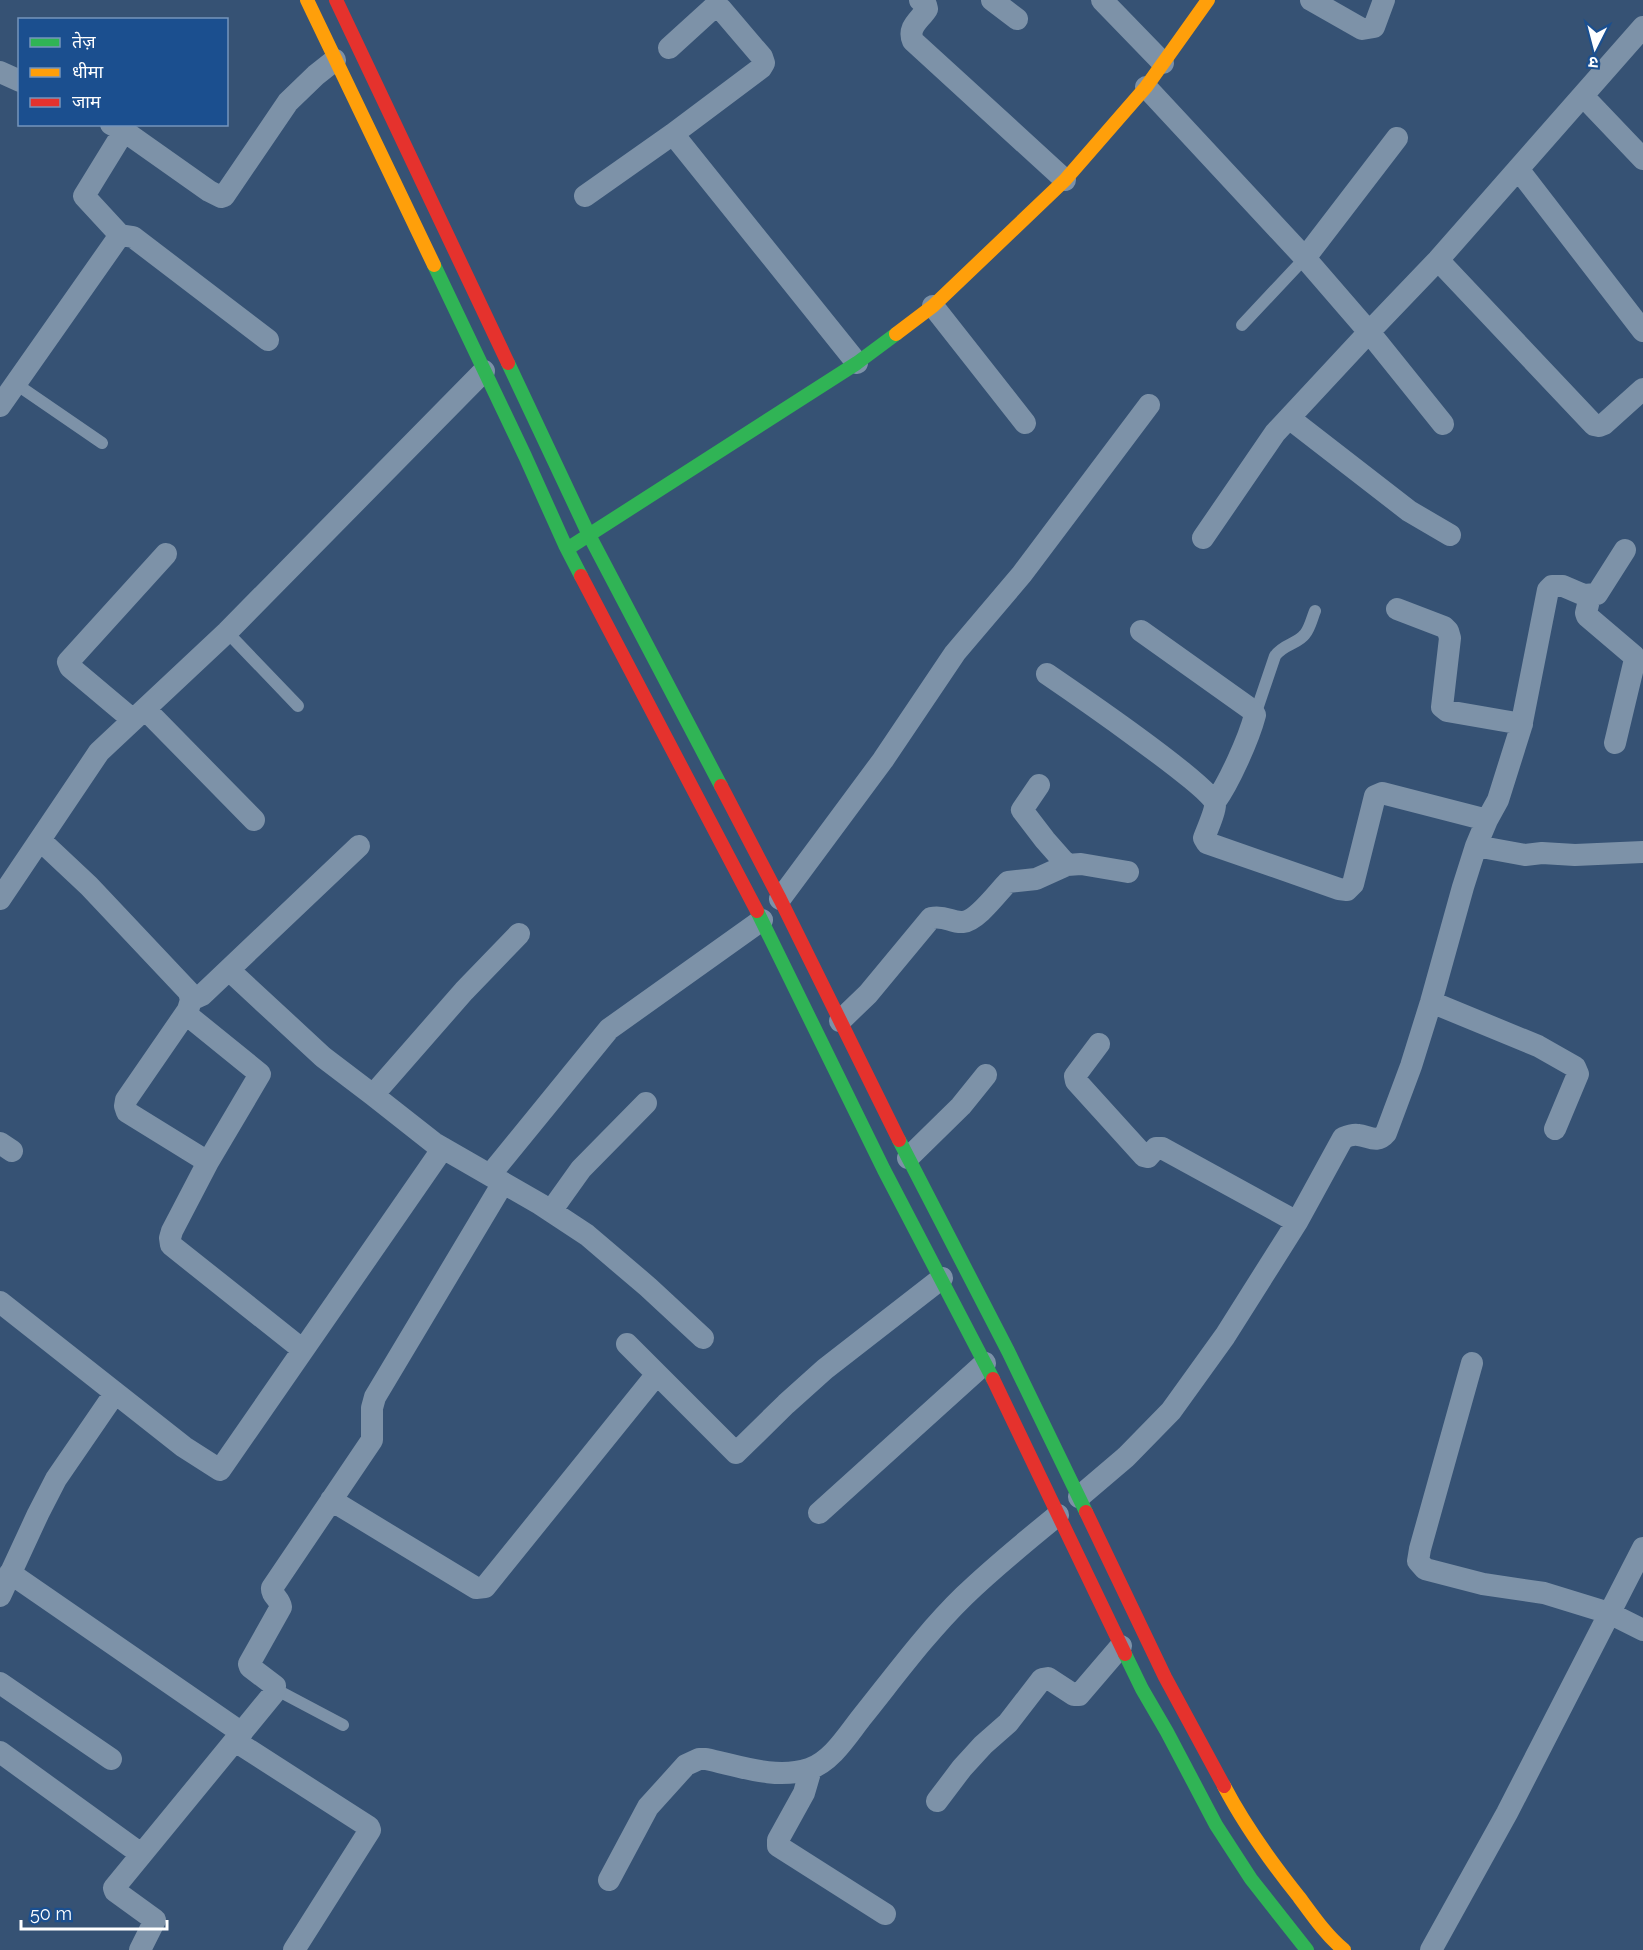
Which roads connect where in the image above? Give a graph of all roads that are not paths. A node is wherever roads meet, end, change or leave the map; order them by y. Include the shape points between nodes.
1 (307, 0) edge
2 (336, 0) edge
3 (992, 0) edge
4 (1102, 0) edge
5 (1208, 0) edge
6 (1311, 0) edge
7 (1384, 0) edge
8 (926, 2) edge
9 (1017, 19) dead end
10 (1643, 27) edge
11 (669, 48) dead end
12 (335, 60) junction
13 (1163, 63) junction
14 (0, 72) edge
15 (18, 80) edge
16 (1146, 87) junction
17 (1583, 96) junction
18 (118, 128) edge
19 (673, 134) junction
20 (1397, 138) dead end
21 (1643, 159) edge
22 (1518, 169) junction
23 (1065, 180) junction
24 (585, 196) dead end
25 (120, 235) junction
26 (1305, 258) junction
27 (1438, 260) junction
28 (933, 306) junction
29 (1242, 325) dead end
30 (1643, 331) edge
31 (1369, 332) junction
32 (268, 340) dead end
33 (857, 363) junction
34 (483, 371) junction
35 (16, 384) junction
36 (1643, 389) edge
37 (1149, 405) dead end
38 (0, 406) edge
39 (1289, 418) junction
40 (1025, 423) dead end
41 (1443, 424) dead end
42 (102, 443) dead end
43 (588, 533) junction
44 (1450, 535) dead end
45 (1203, 538) dead end
46 (567, 549) junction
47 (1625, 550) dead end
48 (166, 554) dead end
49 (1590, 596) junction
50 (1397, 609) dead end
51 (1315, 611) dead end
52 (1141, 631) dead end
53 (226, 632) junction
54 (1047, 674) dead end
55 (298, 706) dead end
56 (139, 714) junction
57 (1254, 715) junction
58 (1522, 724) junction
59 (1616, 743) dead end
60 (1039, 785) dead end
61 (1215, 802) junction
62 (254, 820) dead end
63 (1487, 820) junction
64 (40, 840) junction
65 (359, 846) dead end
66 (1476, 846) junction
67 (1643, 852) edge
68 (1067, 865) junction
69 (1128, 872) dead end
70 (0, 899) edge
71 (780, 899) junction
72 (762, 920) junction
73 (519, 934) dead end
74 (229, 970) junction
75 (1431, 1002) junction
76 (188, 1007) junction
77 (840, 1021) junction
78 (1099, 1044) dead end
79 (986, 1075) dead end
80 (372, 1095) junction
81 (646, 1103) dead end
82 (1556, 1129) dead end
83 (443, 1148) junction
84 (908, 1158) junction
85 (208, 1162) junction
86 (497, 1179) junction
87 (551, 1211) junction
88 (1298, 1222) junction
89 (942, 1278) junction
90 (0, 1302) edge
91 (703, 1338) dead end
92 (627, 1344) dead end
93 (303, 1350) junction
94 (1472, 1362) dead end
95 (985, 1363) junction
96 (657, 1374) junction
97 (115, 1393) junction
98 (1079, 1497) junction
99 (331, 1500) junction
100 (819, 1513) dead end
101 (1058, 1515) junction
102 (1643, 1548) edge
103 (10, 1572) junction
104 (0, 1596) edge
105 (1609, 1612) junction
106 (1643, 1630) edge
107 (1121, 1646) junction
108 (0, 1683) edge
109 (275, 1689) junction
110 (343, 1725) dead end
111 (238, 1737) junction
112 (0, 1752) edge
113 (111, 1759) dead end
114 (811, 1769) junction
115 (937, 1801) dead end
116 (141, 1854) junction
117 (609, 1880) dead end
118 (885, 1914) dead end
119 (140, 1950) edge
120 (294, 1950) edge
121 (1307, 1950) edge
122 (1344, 1950) edge
123 (1431, 1950) edge

1 - 12 main road
2 - 43 main road
3 - 9 street
4 - 13 street
5 - 13 main road
6 - 7 street via 1362,29 1374,27
8 - 23 street via 926,12 911,28 913,41
10 - 17 street
11 - 19 street via 714,7 721,9 764,63
12 - 18 street via 288,102 221,197
12 - 34 main road
13 - 16 main road
14 - 15 street
16 - 23 main road
16 - 26 street
17 - 21 street
17 - 22 street
18 - 25 street via 84,196
19 - 24 street
19 - 33 street
20 - 26 street
22 - 27 street
22 - 30 street
23 - 28 main road
25 - 32 street via 133,237
25 - 35 street
26 - 29 lane
26 - 31 street
27 - 31 street
27 - 36 street via 1594,425 1604,424
28 - 33 main road
28 - 40 street
31 - 39 street
31 - 41 street
33 - 43 main road
34 - 46 main road
34 - 53 street
35 - 38 street
35 - 42 lane
37 - 71 street via 1022,574 956,653
39 - 44 street via 1409,511
39 - 45 street
43 - 46 main road
43 - 71 main road
46 - 72 main road
47 - 49 street via 1601,589
48 - 56 street via 68,662
49 - 58 street via 1563,586 1548,590
49 - 59 street via 1587,616 1635,659
50 - 58 street via 1448,631 1442,707
51 - 57 lane via 1306,633 1275,656
52 - 57 street
53 - 55 lane
53 - 56 street
54 - 61 street via 1189,776
56 - 62 street
56 - 64 street via 99,752
57 - 61 street via 1231,775
58 - 63 street via 1501,794
60 - 68 street via 1022,810
61 - 63 street via 1204,838 1207,843 1347,890 1353,884 1378,794
63 - 66 street
64 - 70 street
64 - 76 street via 180,981 189,992
65 - 74 street
66 - 67 street via 1525,855
66 - 75 street
68 - 69 street
68 - 77 street via 1036,879 1008,882 973,919 960,922 939,916 931,918
71 - 77 main road
72 - 86 street via 609,1029
72 - 89 main road via 884,1170
73 - 80 street
74 - 76 street
74 - 80 street via 323,1057
75 - 82 street via 1538,1046 1575,1067 1578,1074
75 - 88 street via 1386,1134 1376,1140 1356,1134 1343,1138
76 - 85 street via 260,1074
76 - 85 street via 125,1106 127,1112
77 - 84 main road
78 - 88 street via 1076,1081 1144,1156 1162,1148
79 - 84 street via 961,1106
80 - 83 street
81 - 87 street via 581,1169
83 - 86 street
83 - 93 street
84 - 98 main road
85 - 93 street via 172,1231 171,1245
86 - 87 street
86 - 99 street via 375,1397 372,1440
87 - 91 street via 587,1234
88 - 98 street via 1172,1411
89 - 95 main road
89 - 96 street via 825,1369 736,1453
90 - 97 street
92 - 96 street
93 - 97 street via 220,1470
94 - 105 street via 1418,1561 1425,1569 1483,1584 1544,1593
95 - 100 street
95 - 101 main road
96 - 99 street via 485,1587 476,1588
97 - 103 street via 56,1479
98 - 122 main road via 1165,1677 1238,1812 1273,1864 1330,1938
99 - 109 street via 272,1588 281,1607 249,1664
101 - 107 main road
101 - 114 street via 964,1596 841,1743
102 - 105 street
103 - 104 street
103 - 111 street
105 - 106 street
105 - 123 street via 1507,1813
107 - 115 street via 1079,1695 1048,1678 1042,1679
107 - 121 main road via 1216,1825 1251,1879
108 - 113 street
109 - 110 lane
109 - 111 street
111 - 116 street
111 - 120 street via 369,1827
112 - 116 street
114 - 117 street via 767,1773 706,1759 686,1765 648,1807
114 - 118 street via 804,1793 778,1846
116 - 119 street via 114,1888 155,1920

